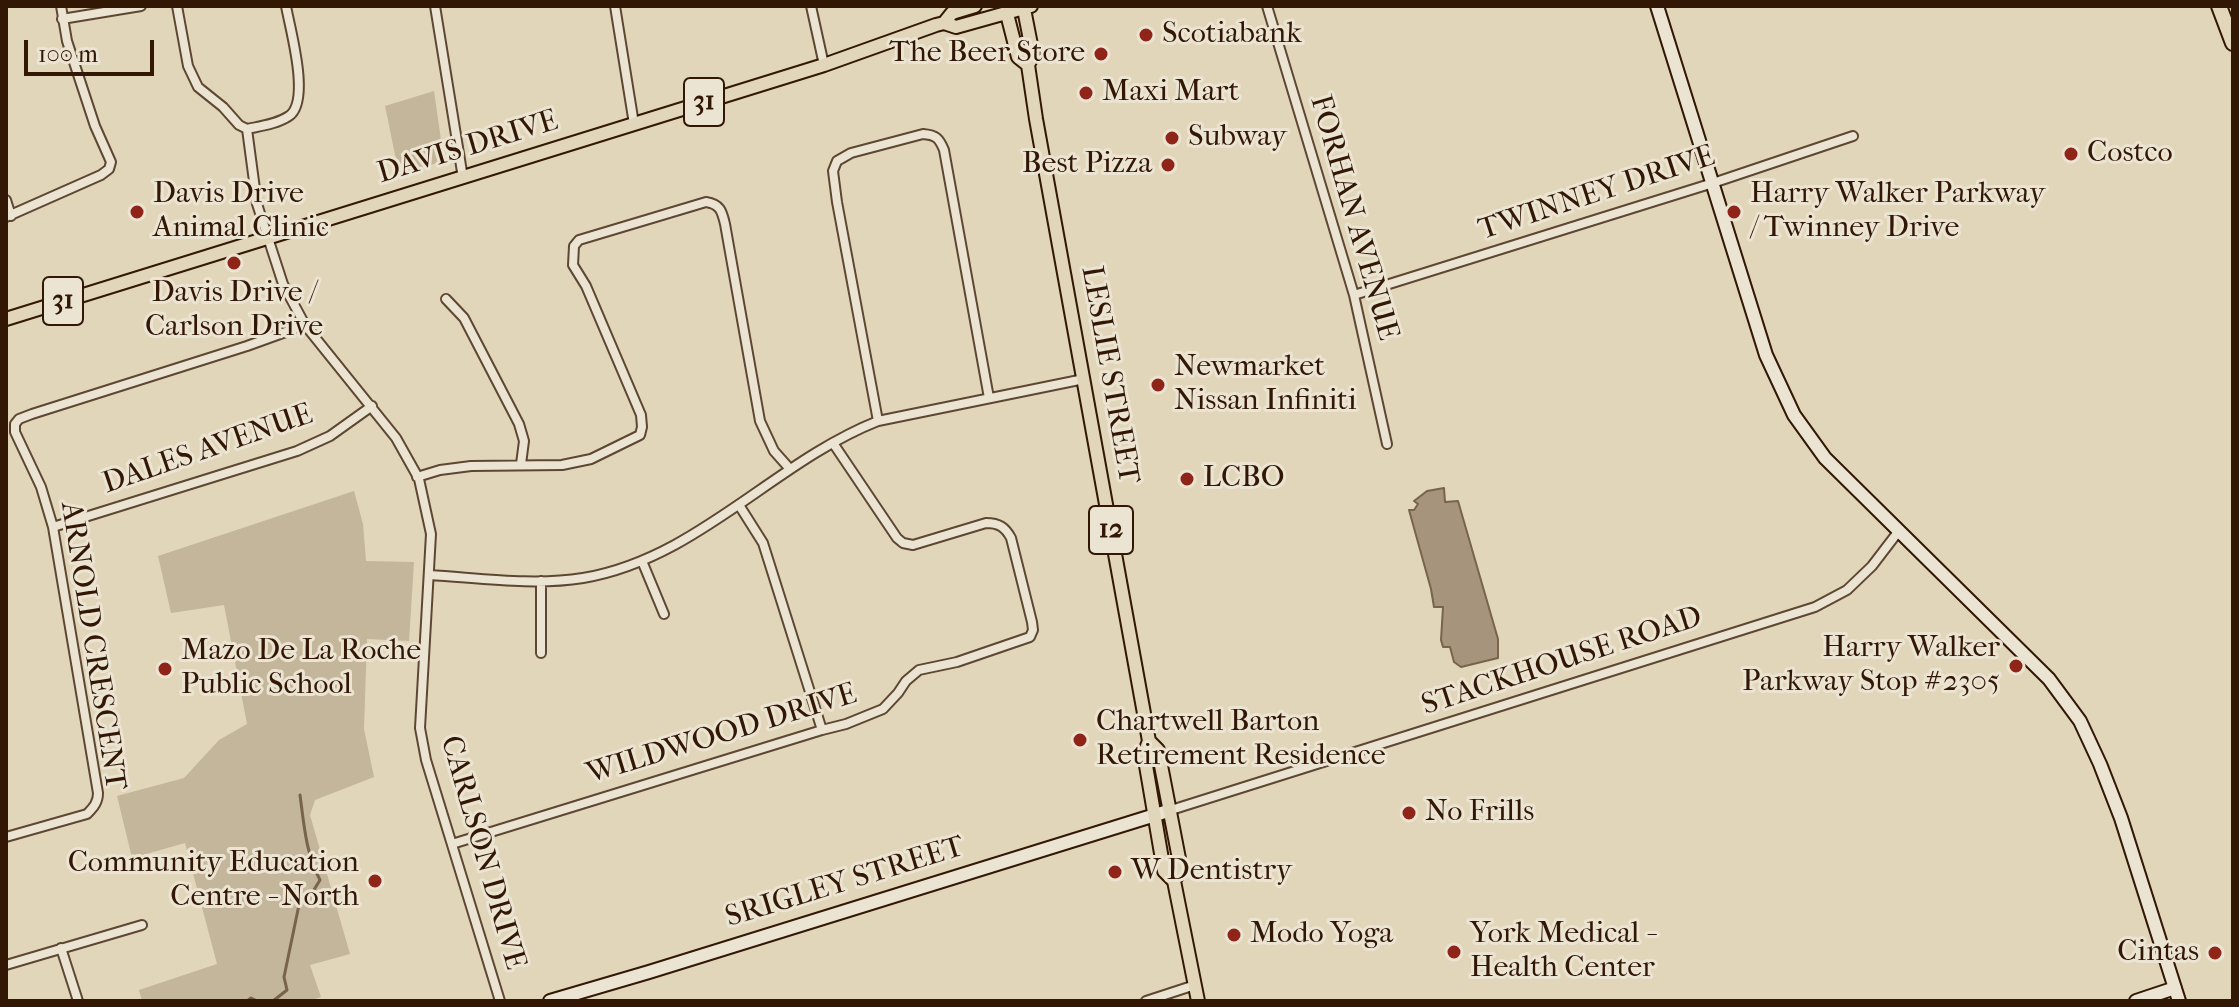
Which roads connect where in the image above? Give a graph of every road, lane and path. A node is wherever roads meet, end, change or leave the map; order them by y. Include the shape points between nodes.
1 (61, 6) edge
2 (141, 6) edge
3 (177, 6) edge
4 (286, 6) edge
5 (435, 6) edge
6 (615, 6) edge
7 (811, 6) edge
8 (975, 6) edge
9 (1267, 6) edge
10 (1657, 6) edge
11 (2219, 6) edge
12 (1026, 7) edge
13 (1006, 10) edge
14 (62, 19) junction
15 (944, 23) junction
16 (2233, 43) edge
17 (824, 65) junction
18 (1028, 65) junction
19 (634, 124) junction
20 (247, 129) junction
21 (1853, 136) dead end
22 (463, 178) junction
23 (1713, 183) junction
24 (6, 200) edge
25 (8, 217) edge
26 (267, 237) junction
27 (1354, 295) junction
28 (446, 299) dead end
29 (6, 319) edge
30 (305, 325) junction
31 (1084, 379) junction
32 (989, 398) junction
33 (372, 406) junction
34 (878, 421) junction
35 (833, 443) junction
36 (1387, 444) dead end
37 (521, 464) junction
38 (790, 469) junction
39 (417, 477) junction
40 (739, 505) junction
41 (53, 527) junction
42 (1898, 532) junction
43 (642, 561) junction
44 (430, 575) junction
45 (541, 581) junction
46 (664, 614) dead end
47 (541, 653) dead end
48 (822, 730) junction
49 (1149, 741) junction
50 (1168, 811) junction
51 (1155, 815) junction
52 (6, 837) edge
53 (452, 844) junction
54 (1174, 881) junction
55 (142, 925) dead end
56 (61, 948) junction
57 (6, 965) edge
58 (1195, 985) junction
59 (2177, 995) edge
60 (78, 1001) edge
61 (500, 1001) edge
62 (550, 1001) edge
63 (1146, 1001) edge
64 (1198, 1001) edge
65 (2136, 1001) edge

1 - 14 street
2 - 14 street
3 - 20 street via 188,66 198,87
4 - 20 street via 300,96 297,107 273,123
5 - 22 street
6 - 19 street
7 - 17 street
8 - 15 main road, DAVIS DRIVE / 31 via 952,13
9 - 27 street, FORHAN AVENUE
10 - 23 street
11 - 16 highway
12 - 13 main road, DAVIS DRIVE / 31
12 - 18 main road, LESLIE STREET / 12 via 1033,55
13 - 15 main road, DAVIS DRIVE / 31 via 956,27
13 - 18 main road, LESLIE STREET / 12 via 1018,57
14 - 25 street via 111,162 101,175
15 - 17 main road, DAVIS DRIVE / 31
17 - 19 main road, DAVIS DRIVE / 31
18 - 31 main road, LESLIE STREET / 12
19 - 22 main road, DAVIS DRIVE / 31
20 - 26 street, CARLSON DRIVE
21 - 23 street, TWINNEY DRIVE
22 - 26 main road, DAVIS DRIVE / 31
23 - 27 street, TWINNEY DRIVE
23 - 42 street via 1766,355 1794,415 1825,458
24 - 25 street
26 - 29 main road, DAVIS DRIVE / 31
26 - 30 street, CARLSON DRIVE
27 - 36 street, FORHAN AVENUE
28 - 37 street via 464,318 519,424 524,441
30 - 33 street, CARLSON DRIVE
30 - 41 street, ARNOLD CRESCENT via 19,419 15,432
31 - 32 street
31 - 49 main road, LESLIE STREET / 12
32 - 34 street
32 - 34 street via 944,150 940,139 923,134 851,153 837,161 833,171
33 - 39 street, CARLSON DRIVE
33 - 41 street, DALES AVENUE via 330,436 297,451
34 - 35 street
35 - 38 street
35 - 48 street, WILDWOOD DRIVE via 903,543 913,545 986,523 1003,527 1011,538 1033,630 1030,637 919,670 883,709
37 - 38 street via 591,459 640,435 642,427 573,265 574,246 579,240 706,202 715,203 725,224 760,421 774,451
37 - 39 street via 471,466
38 - 40 street
39 - 44 street, CARLSON DRIVE via 431,534
40 - 43 street
40 - 48 street via 763,543
41 - 52 street, ARNOLD CRESCENT via 98,799 87,814
42 - 50 street, STACKHOUSE ROAD via 1847,590 1815,607
42 - 59 street via 2049,679 2080,721 2121,818
43 - 45 street via 582,578
43 - 46 street
44 - 45 street
44 - 53 street, CARLSON DRIVE via 420,728
45 - 47 street
48 - 53 street, WILDWOOD DRIVE
49 - 50 main road, LESLIE STREET / 12 via 1158,750
49 - 51 main road, LESLIE STREET / 12 via 1144,754
50 - 51 street, SRIGLEY STREET
50 - 54 main road, LESLIE STREET / 12 via 1181,869
51 - 54 main road, LESLIE STREET / 12 via 1164,871
51 - 62 street, SRIGLEY STREET
53 - 61 street, CARLSON DRIVE
54 - 58 main road, LESLIE STREET / 12
55 - 56 street
56 - 57 street
56 - 60 street
58 - 63 street
58 - 64 main road, LESLIE STREET / 12
59 - 65 street

